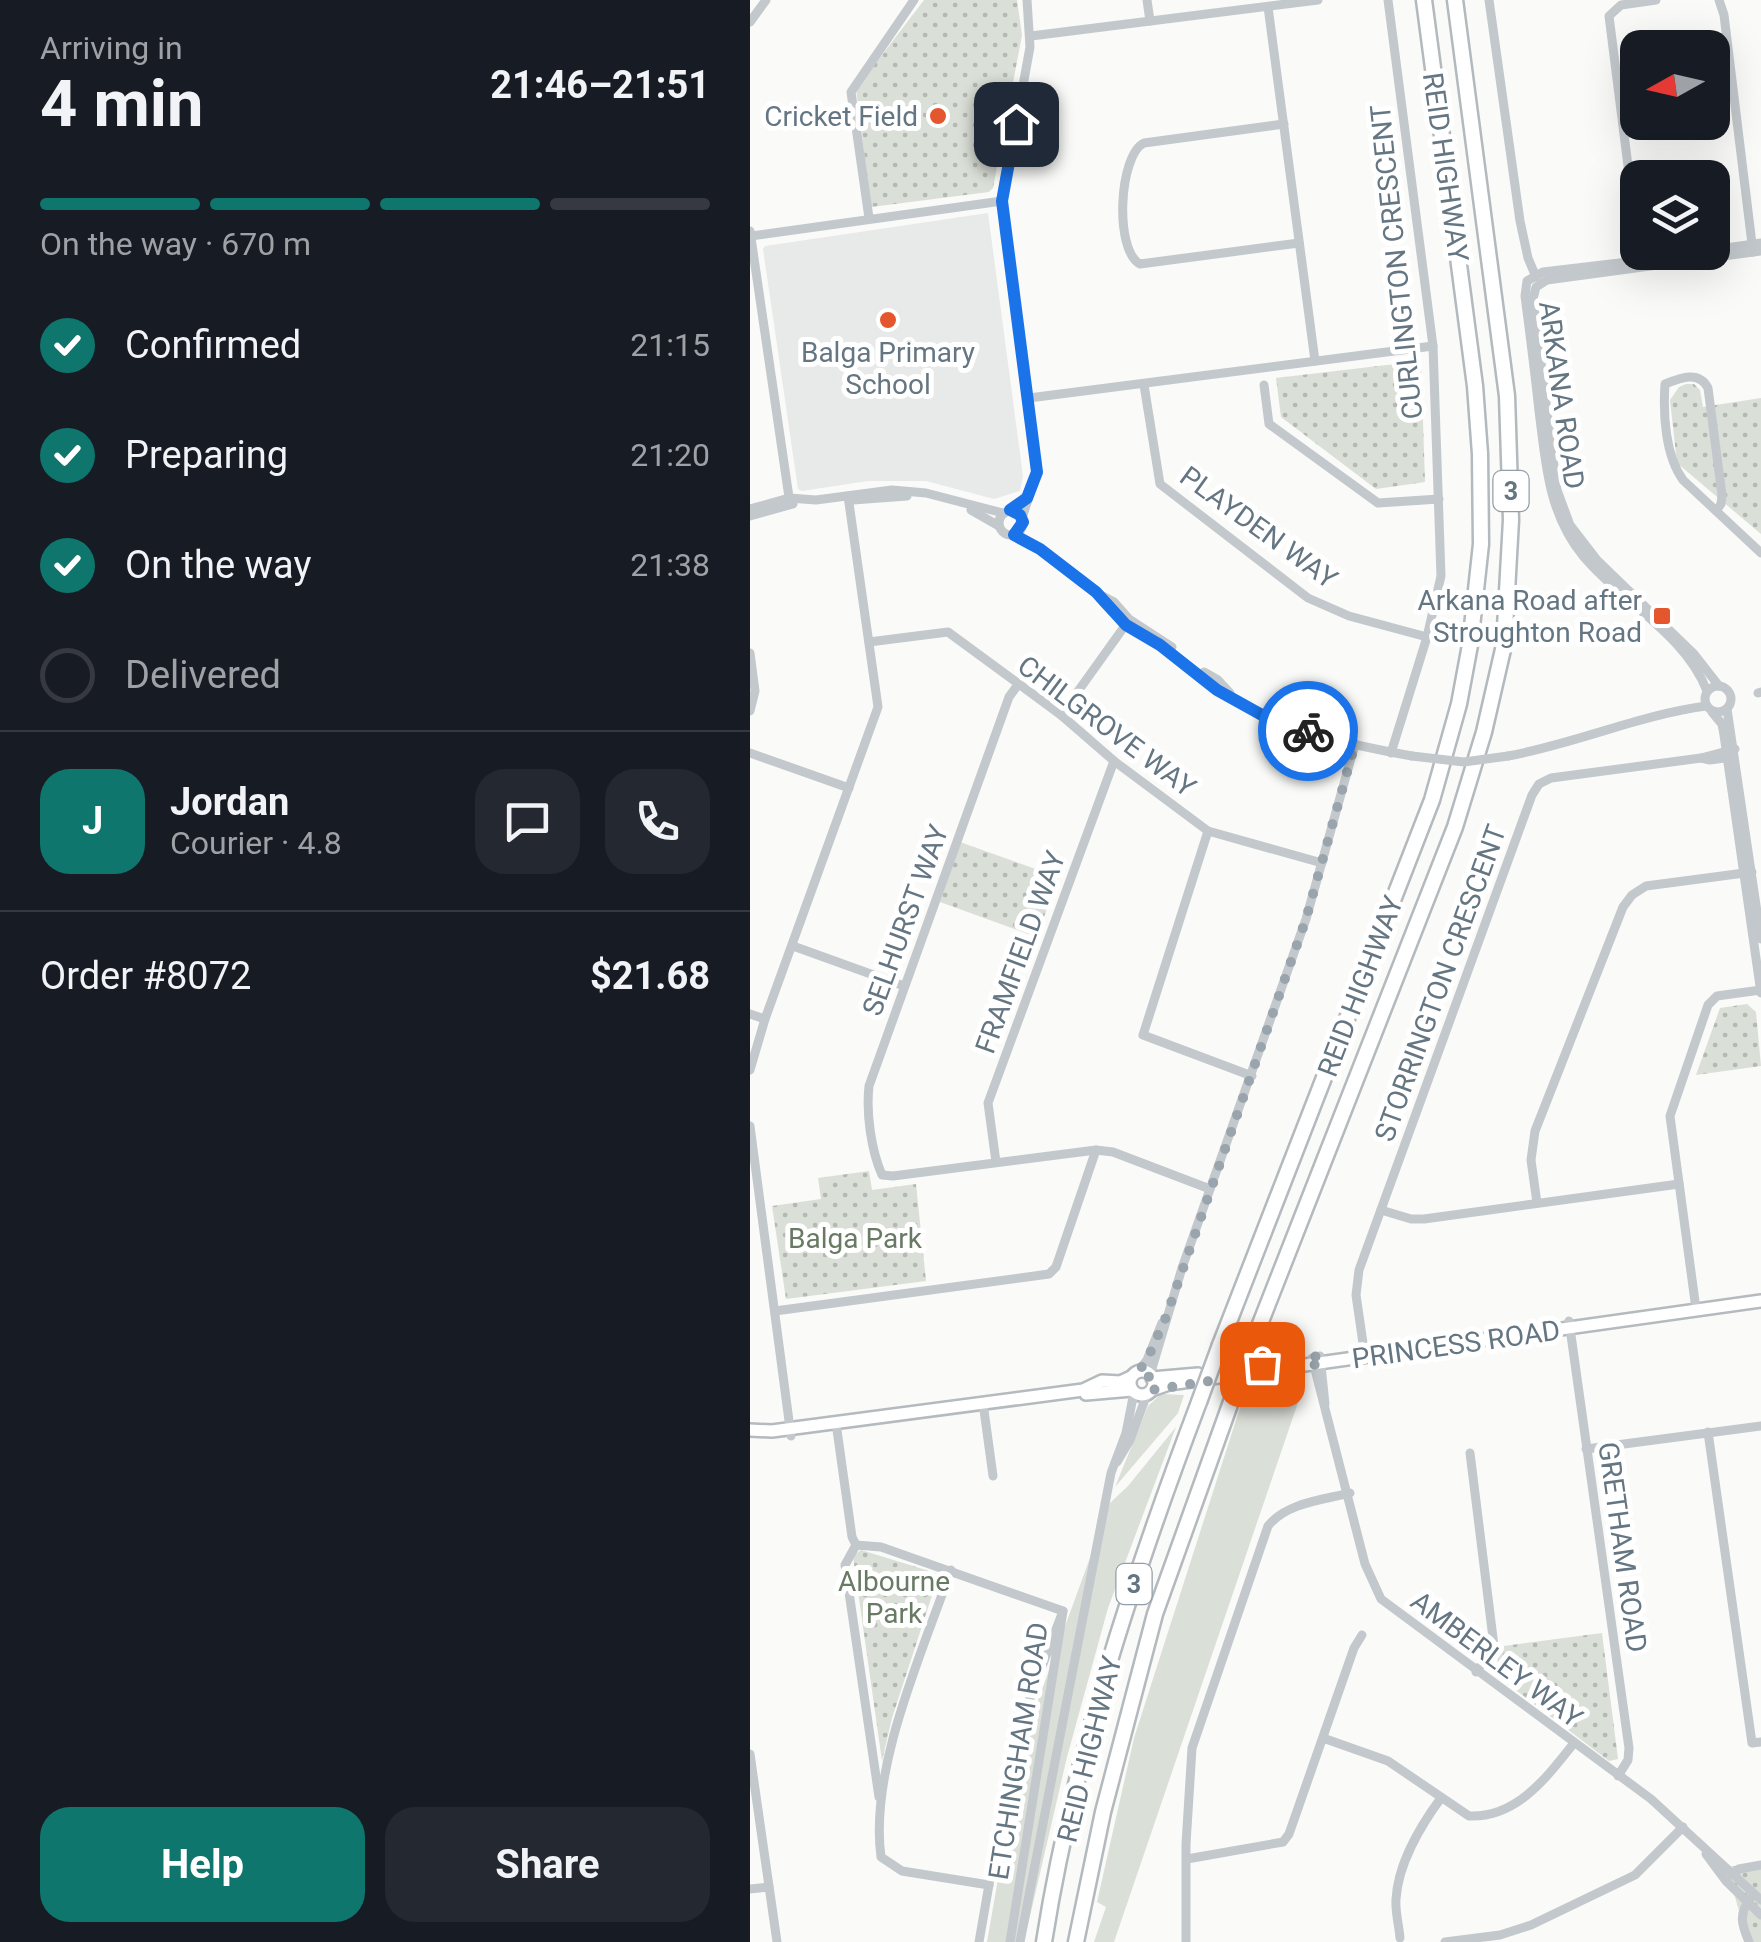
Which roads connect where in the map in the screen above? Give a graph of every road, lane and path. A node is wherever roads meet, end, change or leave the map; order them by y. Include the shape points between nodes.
1 (766, 0) edge
2 (914, 0) edge
3 (1027, 0) edge
4 (1147, 0) edge
5 (1318, 0) edge
6 (1388, 0) edge
7 (1424, 0) edge
8 (1455, 0) edge
9 (1490, 0) edge
10 (1656, 0) edge
11 (1719, 0) edge
12 (1268, 7) junction
13 (1150, 21) junction
14 (750, 22) edge
15 (1030, 36) junction
16 (1284, 124) junction
17 (1627, 160) edge
18 (1002, 201) junction
19 (869, 218) junction
20 (750, 234) edge
21 (1300, 242) junction
22 (1757, 248) edge
23 (1730, 249) edge
24 (1730, 251) edge
25 (1620, 264) edge
26 (1534, 282) junction
27 (1433, 346) junction
28 (1315, 362) junction
29 (1264, 384) dead end
30 (1144, 385) junction
31 (1029, 398) junction
32 (848, 498) junction
33 (1027, 498) junction
34 (1440, 499) junction
35 (790, 501) junction
36 (1716, 510) junction
37 (750, 512) edge
38 (1007, 512) junction
39 (999, 526) junction
40 (1019, 527) junction
41 (1761, 553) edge
42 (1127, 622) junction
43 (1427, 637) junction
44 (869, 642) junction
45 (750, 653) edge
46 (1018, 686) junction
47 (1718, 686) junction
48 (1708, 701) junction
49 (1727, 709) junction
50 (750, 711) edge
51 (1061, 716) junction
52 (1355, 744) junction
53 (750, 753) edge
54 (1392, 753) junction
55 (1731, 753) junction
56 (1114, 762) junction
57 (849, 788) junction
58 (1208, 831) junction
59 (1322, 863) junction
60 (1748, 873) junction
61 (1761, 938) edge
62 (794, 946) junction
63 (904, 986) junction
64 (1761, 991) edge
65 (750, 1014) edge
66 (765, 1019) junction
67 (750, 1070) edge
68 (1252, 1076) junction
69 (750, 1126) edge
70 (1096, 1150) junction
71 (996, 1162) junction
72 (1679, 1184) junction
73 (1210, 1189) junction
74 (1538, 1203) junction
75 (1381, 1210) junction
76 (1761, 1298) edge
77 (1696, 1306) junction
78 (775, 1311) junction
79 (1569, 1325) junction
80 (1364, 1354) junction
81 (1316, 1361) junction
82 (1142, 1383) junction
83 (984, 1406) junction
84 (1761, 1426) edge
85 (837, 1430) junction
86 (1708, 1432) junction
87 (790, 1433) junction
88 (750, 1434) edge
89 (1586, 1449) junction
90 (1470, 1453) dead end
91 (993, 1476) dead end
92 (1350, 1493) junction
93 (856, 1545) junction
94 (951, 1570) junction
95 (1063, 1610) junction
96 (1362, 1635) dead end
97 (1476, 1672) junction
98 (1324, 1738) junction
99 (1761, 1742) edge
100 (1574, 1744) junction
101 (750, 1754) edge
102 (1618, 1776) junction
103 (1440, 1798) junction
104 (880, 1805) junction
105 (1682, 1827) junction
106 (1186, 1859) junction
107 (1761, 1865) edge
108 (1730, 1878) junction
109 (769, 1886) junction
110 (988, 1886) junction
111 (750, 1889) edge
112 (1754, 1899) edge
113 (1761, 1915) edge
114 (1401, 1941) edge
115 (777, 1942) edge
116 (979, 1942) edge
117 (1010, 1942) edge
118 (1020, 1942) edge
119 (1043, 1942) edge
120 (1079, 1942) edge
121 (1186, 1942) edge
122 (1445, 1942) edge
123 (1749, 1942) edge

1 - 14 street
2 - 19 street via 851,92
3 - 15 street
4 - 13 street
5 - 12 street
6 - 27 street, CURLINGTON CRESCENT
7 - 119 highway, REID HIGHWAY / 3, bridge via 1480,454 1481,544 1470,645 1432,800 1128,1602 1100,1693
8 - 120 highway, REID HIGHWAY / 3, bridge via 1507,396 1512,520 1504,645 1455,827 1251,1348 1155,1614
9 - 26 street, ARKANA ROAD via 1521,252
10 - 17 street via 1621,5 1609,16
11 - 22 street
12 - 13 street
12 - 16 street
13 - 15 street
15 - 18 street
16 - 21 street
16 - 21 street via 1136,147 1124,224 1128,250 1140,264
18 - 19 street
18 - 31 street
19 - 20 street
20 - 35 street
21 - 28 street
22 - 23 street
22 - 24 street
25 - 26 street
26 - 47 street, ARKANA ROAD via 1557,490 1570,525
26 - 48 street, ARKANA ROAD via 1548,480 1562,525 1591,565 1679,647 1701,674
27 - 28 street
27 - 34 street, CURLINGTON CRESCENT
28 - 30 street
29 - 34 street via 1269,424 1378,502
30 - 31 street
30 - 43 street, PLAYDEN WAY via 1160,484 1308,598
31 - 33 street via 1037,472
32 - 35 street
32 - 38 street via 926,492
32 - 39 street via 912,495 974,511
32 - 44 street
33 - 38 street
33 - 40 street
34 - 43 street, CURLINGTON CRESCENT via 1441,576
35 - 37 street
36 - 36 street via 1722,495 1708,388 1697,377 1681,378 1665,384 1672,459 1683,480
36 - 41 street
38 - 39 street
38 - 40 street
39 - 40 street via 1004,533
40 - 42 street
42 - 51 street
42 - 52 street via 1271,720
43 - 54 street, CURLINGTON CRESCENT
44 - 46 street, CHILGROVE WAY via 948,632
44 - 57 street via 878,707
45 - 50 street
46 - 51 street, CHILGROVE WAY
46 - 63 street, SELHURST WAY
47 - 48 street
47 - 49 street, ARKANA ROAD via 1730,696
48 - 49 street
48 - 54 street, bridge via 1508,756 1464,762
48 - 55 street, ARKANA ROAD
49 - 55 street, ARKANA ROAD
51 - 56 street, CHILGROVE WAY
52 - 54 street
52 - 59 street, ETCHINGHAM ROAD
53 - 57 street
55 - 60 street, ARKANA ROAD
55 - 75 street, STORRINGTON CRESCENT via 1539,784
56 - 58 street, CHILGROVE WAY
56 - 71 street, FRAMFIELD WAY via 988,1103
57 - 62 street
58 - 59 street, CHILGROVE WAY
58 - 68 street via 1143,1035
59 - 68 street, ETCHINGHAM ROAD
60 - 61 street, ARKANA ROAD
60 - 64 street, ARKANA ROAD
60 - 74 street via 1646,886 1623,908 1536,1131 1531,1160
62 - 63 street
62 - 66 street
63 - 71 street, SELHURST WAY via 869,1086 882,1174
64 - 72 street via 1717,996 1708,1005 1670,1116
65 - 66 street
66 - 67 street
68 - 73 street, ETCHINGHAM ROAD
69 - 78 street
70 - 71 street
70 - 73 street
70 - 78 street via 1049,1274
72 - 74 street
72 - 77 street
73 - 82 street, ETCHINGHAM ROAD
74 - 75 street via 1424,1219
75 - 80 street, STORRINGTON CRESCENT via 1357,1277
76 - 77 main road, PRINCESS ROAD
77 - 79 main road, PRINCESS ROAD
78 - 87 street
79 - 80 main road, PRINCESS ROAD
79 - 89 street, GRETHAM ROAD
80 - 81 main road, PRINCESS ROAD
81 - 82 main road, PRINCESS ROAD
81 - 92 street, AMBERLEY WAY
82 - 83 main road, PRINCESS ROAD
82 - 118 street, ETCHINGHAM ROAD via 1130,1440 1110,1473
83 - 85 main road, PRINCESS ROAD
83 - 87 main road, PRINCESS ROAD
83 - 91 street
84 - 86 street
85 - 87 main road, PRINCESS ROAD
85 - 93 street
86 - 89 street
86 - 99 street via 1752,1742
87 - 88 main road, PRINCESS ROAD
89 - 102 street, GRETHAM ROAD via 1629,1748
90 - 97 street via 1494,1636
92 - 97 street, AMBERLEY WAY via 1365,1564 1381,1599
92 - 106 street via 1288,1510 1268,1526 1192,1748
93 - 94 street
93 - 104 street via 845,1565
94 - 95 street
94 - 104 street via 897,1724
95 - 110 street, ETCHINGHAM ROAD via 1014,1741
95 - 117 street, ETCHINGHAM ROAD
96 - 98 street
97 - 100 street, AMBERLEY WAY
98 - 103 street via 1388,1760
98 - 106 street via 1283,1842
100 - 102 street, AMBERLEY WAY
100 - 103 street via 1534,1792 1486,1816 1470,1816
101 - 109 street
102 - 105 street, AMBERLEY WAY
103 - 114 street via 1411,1848 1398,1888
104 - 110 street via 881,1857 902,1871
105 - 108 street, AMBERLEY WAY
105 - 122 street via 1635,1875 1530,1926
106 - 121 street
107 - 108 street
108 - 112 street, AMBERLEY WAY
109 - 111 street
109 - 115 street
110 - 116 street, ETCHINGHAM ROAD
112 - 113 street, AMBERLEY WAY
112 - 123 street via 1741,1923

